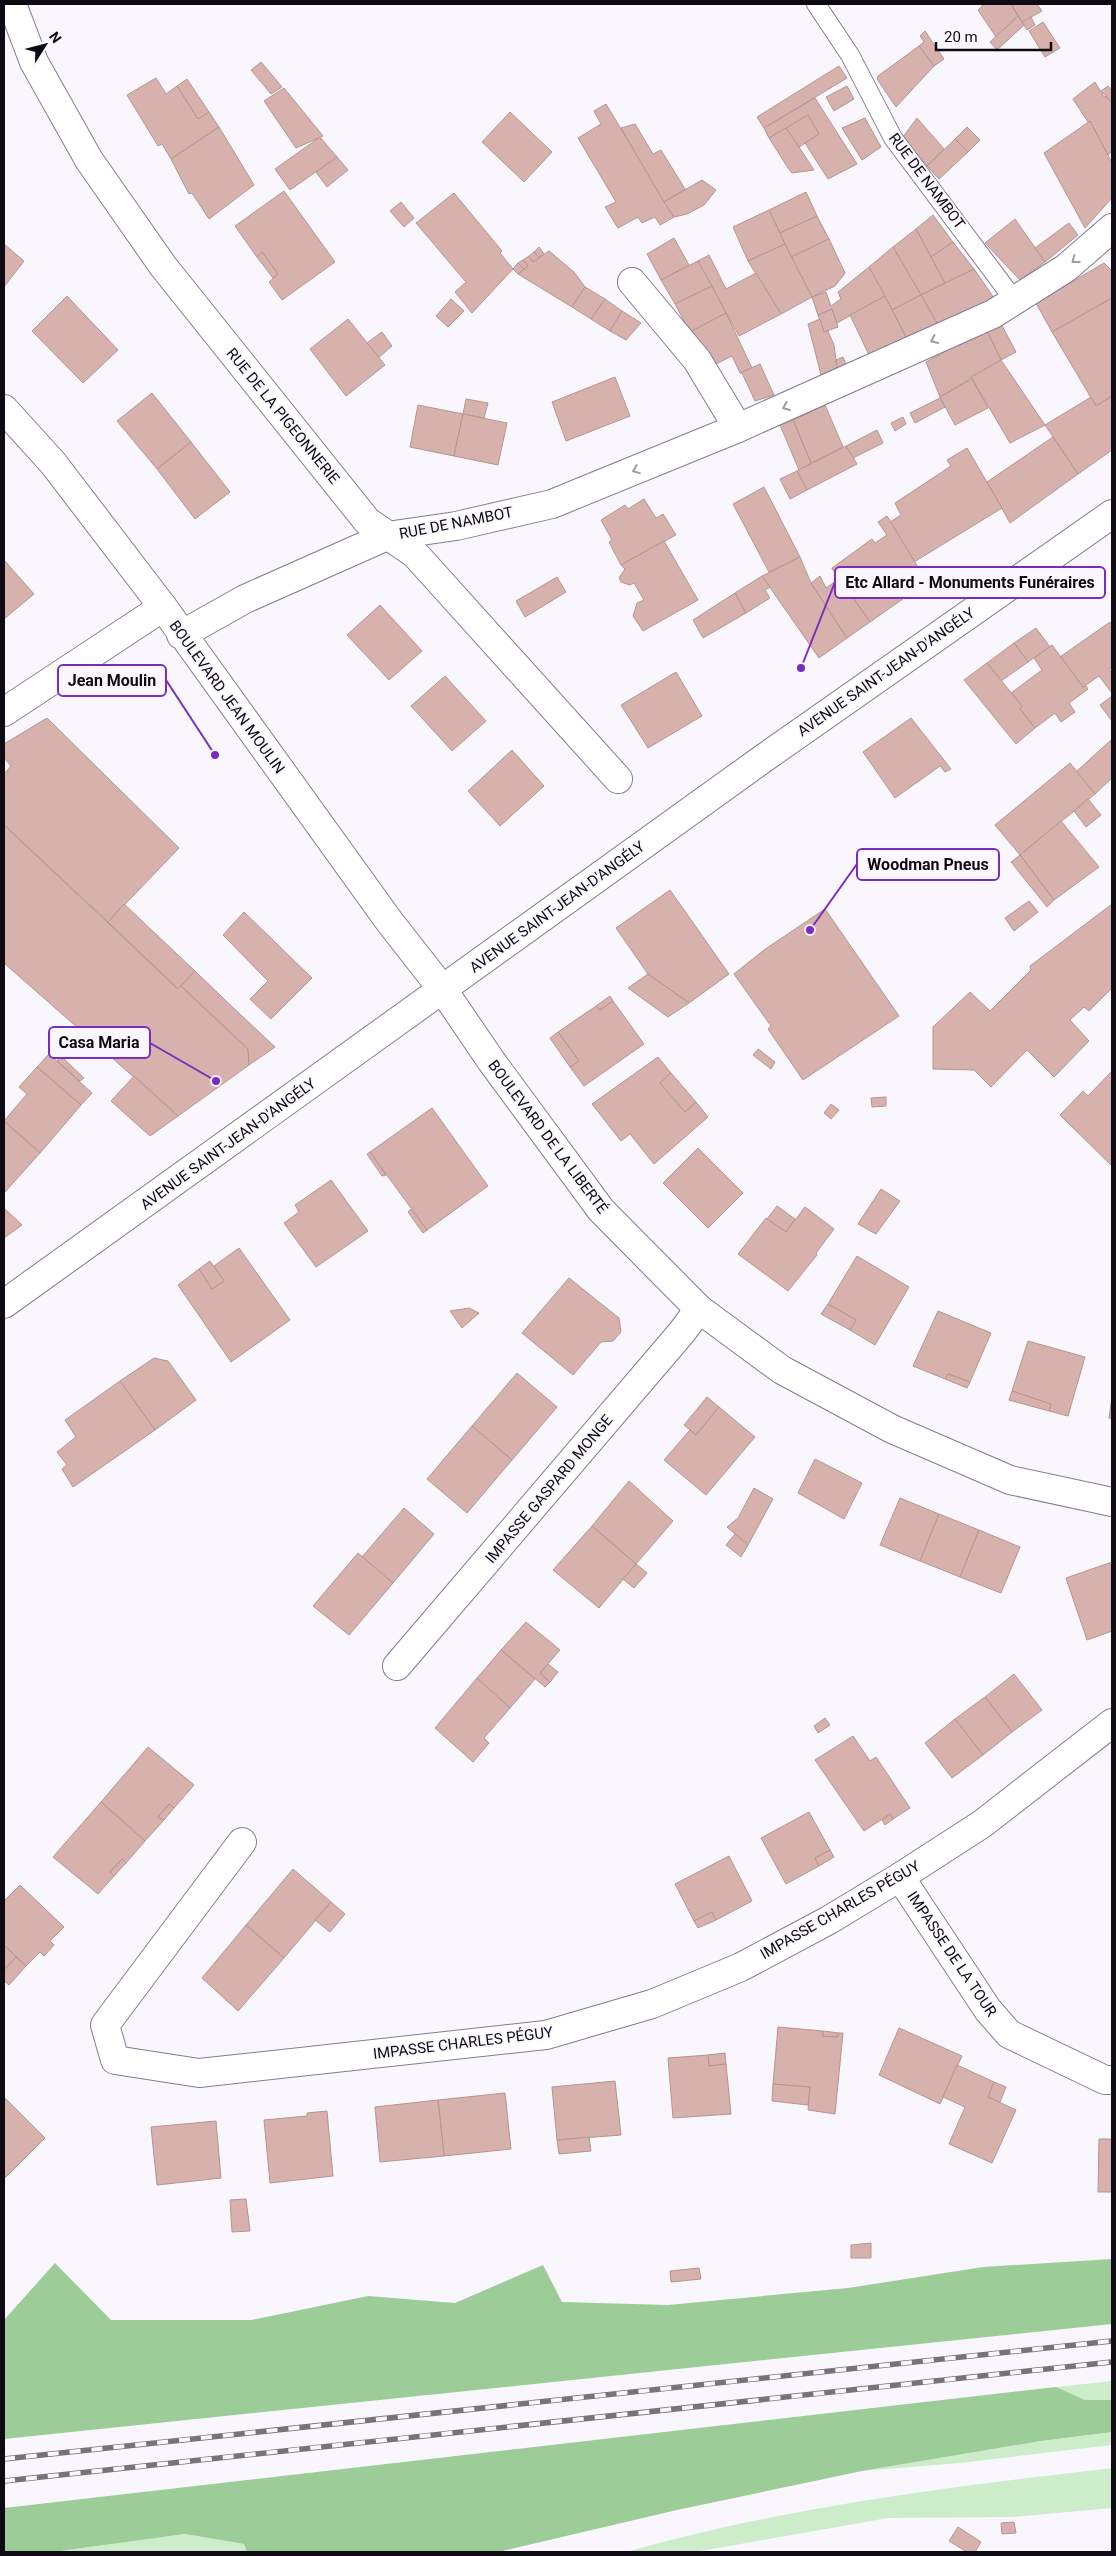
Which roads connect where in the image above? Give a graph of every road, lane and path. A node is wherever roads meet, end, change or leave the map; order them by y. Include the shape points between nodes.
1 (12, 4) edge
2 (816, 4) edge
3 (1112, 228) edge
4 (632, 282) dead end
5 (1015, 301) junction
6 (4, 409) edge
7 (738, 428) junction
8 (1112, 514) edge
9 (387, 536) junction
10 (163, 607) junction
11 (182, 635) junction
12 (4, 712) edge
13 (618, 779) dead end
14 (444, 990) junction
15 (4, 1304) edge
16 (699, 1309) junction
17 (1112, 1502) edge
18 (397, 1666) dead end
19 (1112, 1723) edge
20 (242, 1842) dead end
21 (900, 1877) junction
22 (1112, 2080) edge

1 - 9 street, RUE DE LA PIGEONNERIE via 34,62 89,160 163,266 367,521
2 - 5 lane, RUE DE NAMBOT via 850,55 893,138
3 -> 5 street, RUE DE NAMBOT via 1066,268
4 - 7 street via 696,360
5 -> 7 street, RUE DE NAMBOT via 993,314
6 - 10 street, BOULEVARD JEAN MOULIN via 53,463
7 -> 9 street, RUE DE NAMBOT via 552,504 456,526
8 - 14 street, AVENUE SAINT-JEAN-D'ANGÉLY via 772,752
9 - 11 street, RUE DE NAMBOT via 245,599
9 - 13 street, RUE DE LA PIGEONNERIE via 415,554
10 - 11 street, BOULEVARD JEAN MOULIN
10 - 12 street
11 - 14 street, BOULEVARD JEAN MOULIN via 389,921
14 - 15 street, AVENUE SAINT-JEAN-D'ANGÉLY
14 - 16 street, BOULEVARD DE LA LIBERTÉ via 492,1062 601,1210
16 - 17 street, BOULEVARD DE LA LIBERTÉ via 782,1370 892,1429 1010,1480
16 - 18 street, IMPASSE GASPARD MONGE
19 - 21 street, IMPASSE CHARLES PÉGUY via 982,1824
20 - 21 street, IMPASSE CHARLES PÉGUY via 105,2025 114,2060 199,2073 546,2035 652,2004 741,1967
21 - 22 street, IMPASSE DE LA TOUR via 988,2010 1009,2034

